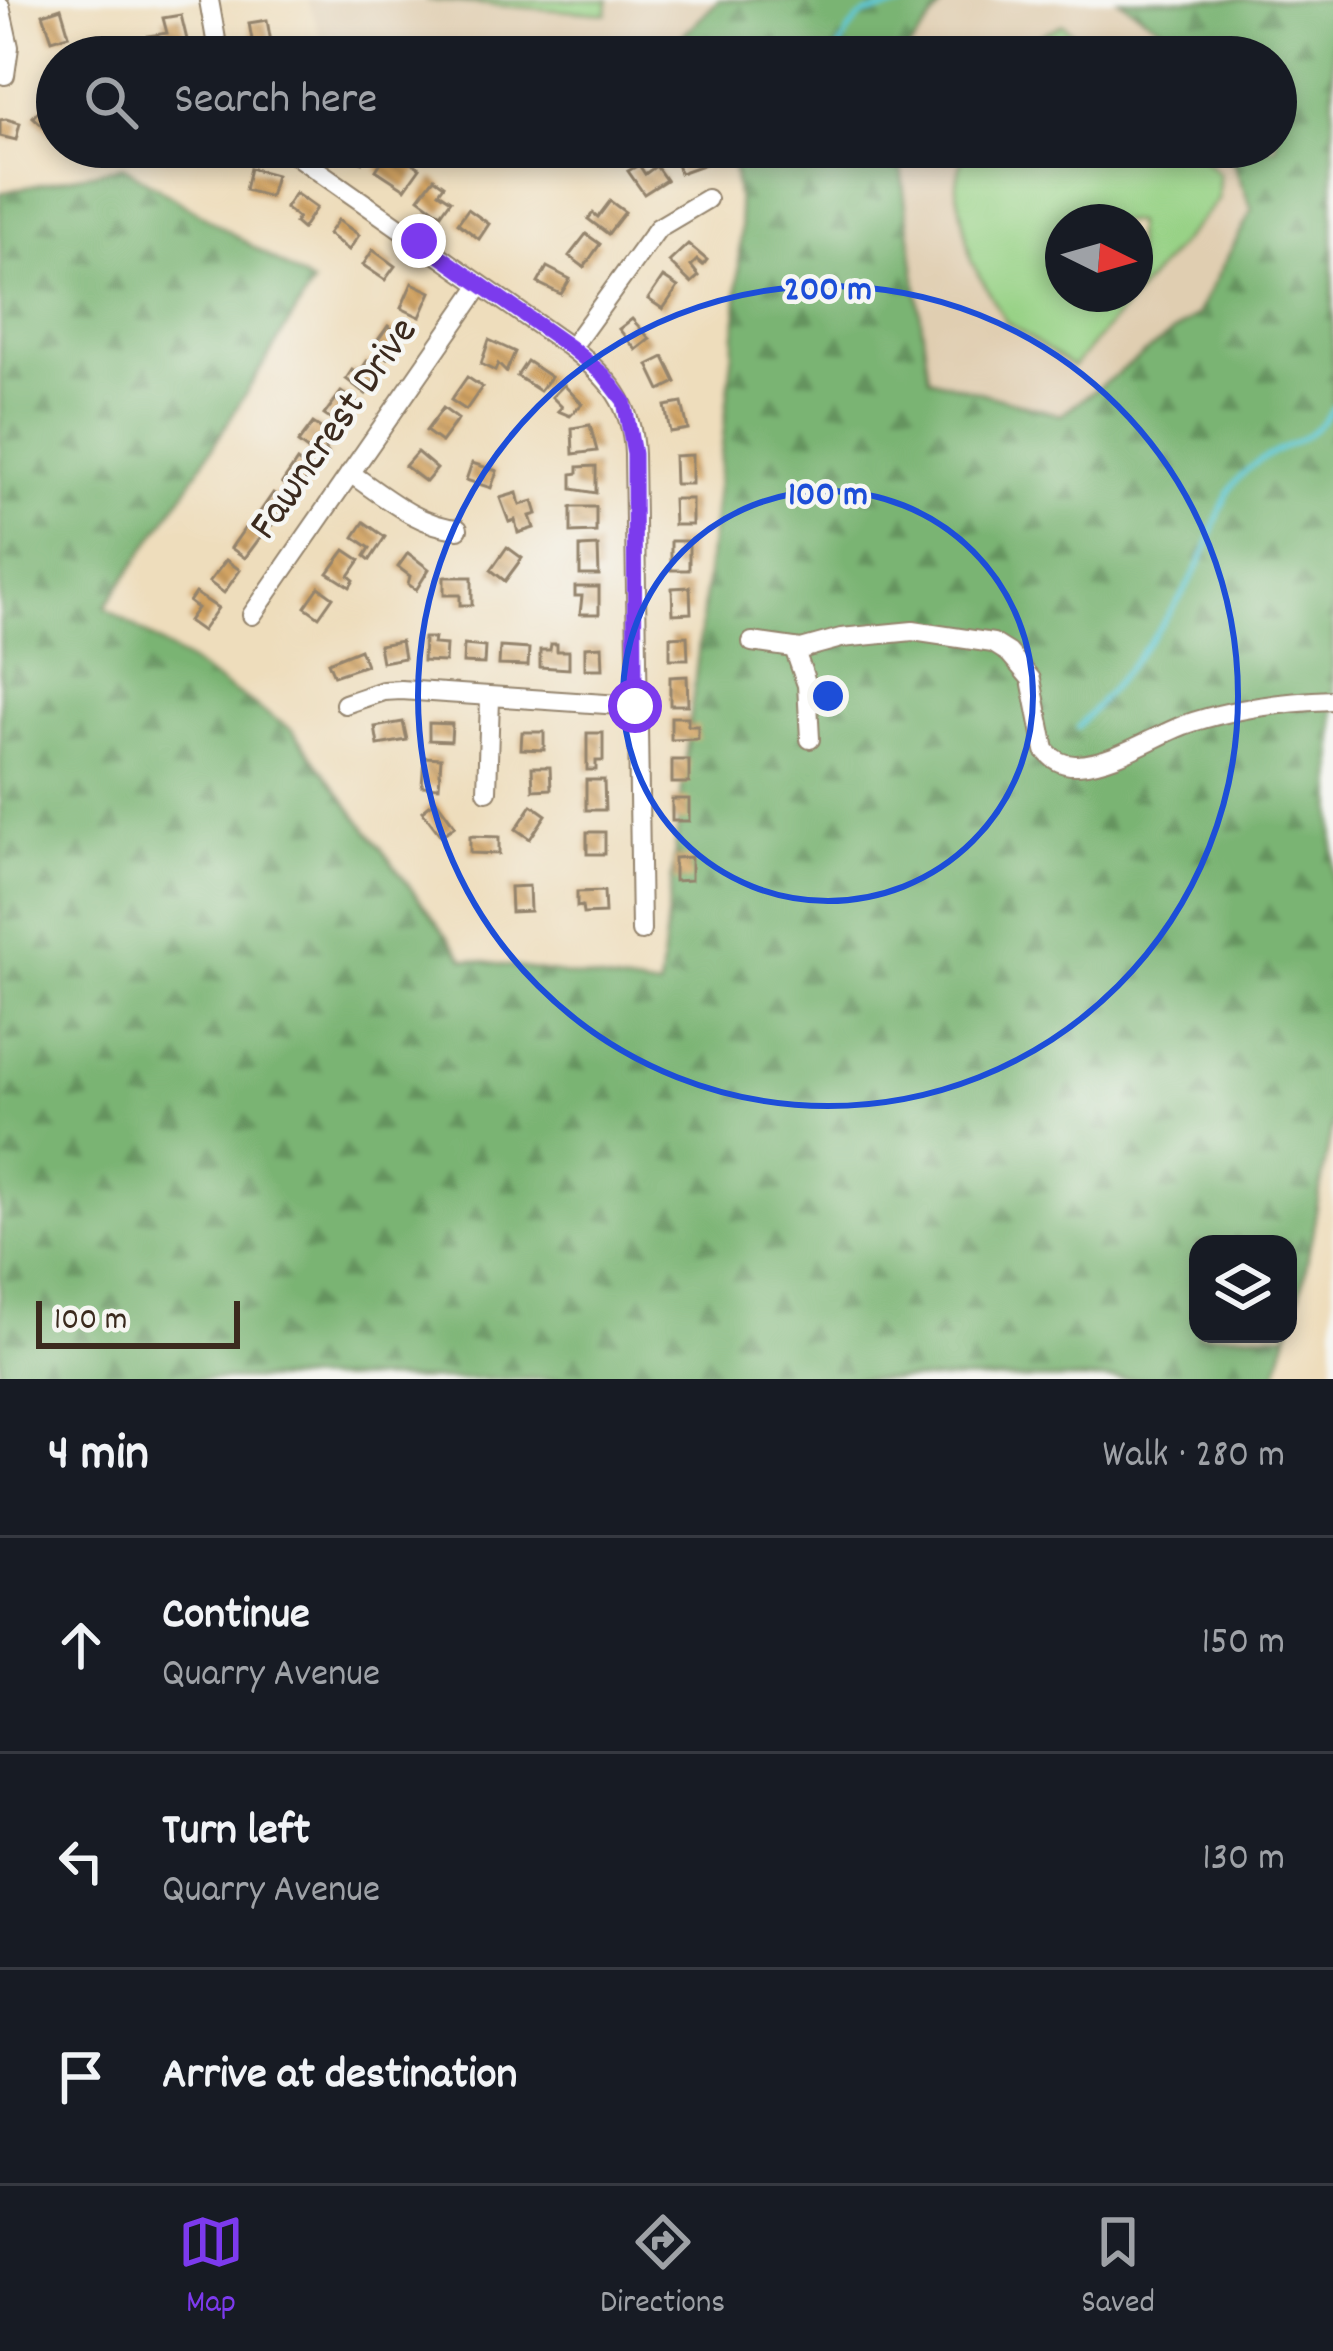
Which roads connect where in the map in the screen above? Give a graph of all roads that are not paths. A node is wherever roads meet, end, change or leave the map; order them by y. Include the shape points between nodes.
1 (209, 0) edge
2 (0, 6) edge
3 (215, 36) edge
4 (5, 75) dead end
5 (314, 168) edge
6 (707, 199) dead end
7 (480, 286) junction
8 (571, 348) junction
9 (350, 472) junction
10 (458, 530) dead end
11 (252, 615) dead end
12 (752, 642) dead end
13 (794, 649) junction
14 (490, 699) junction
15 (1333, 700) edge
16 (345, 704) dead end
17 (635, 706) junction
18 (810, 739) dead end
19 (487, 791) dead end
20 (640, 931) dead end

1 - 3 street
2 - 4 street via 9,47
5 - 7 street
6 - 8 street via 658,228
7 - 8 street
7 - 9 street, Fawncrest Drive
8 - 17 street via 619,392 634,440
9 - 10 street via 435,527
9 - 11 street, Fawncrest Drive
12 - 13 street
13 - 15 street via 913,631 993,643 1031,679 1046,750 1064,764 1105,758 1241,709
13 - 18 street via 807,685
14 - 16 street via 389,691
14 - 17 street
14 - 19 street
17 - 20 street

